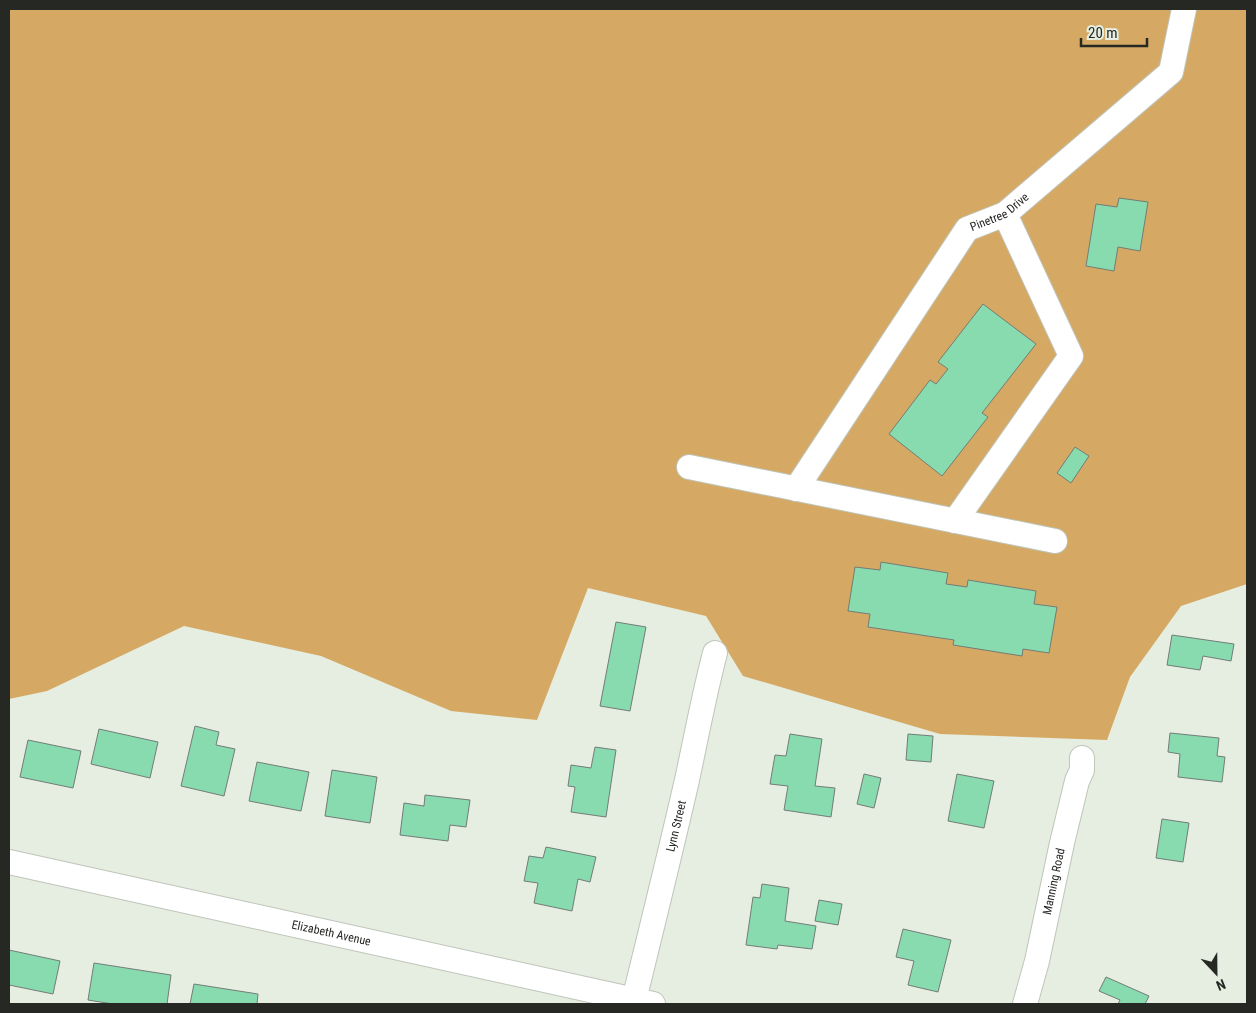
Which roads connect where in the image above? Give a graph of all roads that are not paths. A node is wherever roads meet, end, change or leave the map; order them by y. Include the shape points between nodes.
1 (1184, 9) edge
2 (1005, 214) junction
3 (689, 467) dead end
4 (796, 488) junction
5 (955, 521) junction
6 (1055, 541) dead end
7 (715, 653) dead end
8 (1082, 758) dead end
9 (9, 862) edge
10 (644, 1002) edge
11 (1026, 1004) edge

1 - 2 street, Pinetree Drive via 1171,72
2 - 4 street, Pinetree Drive via 967,229
2 - 5 street via 1070,356
3 - 4 street
4 - 5 street
5 - 6 street
7 - 10 street, Lynn Street via 662,889
8 - 11 street, Manning Road via 1082,770
9 - 10 street, Elizabeth Avenue

